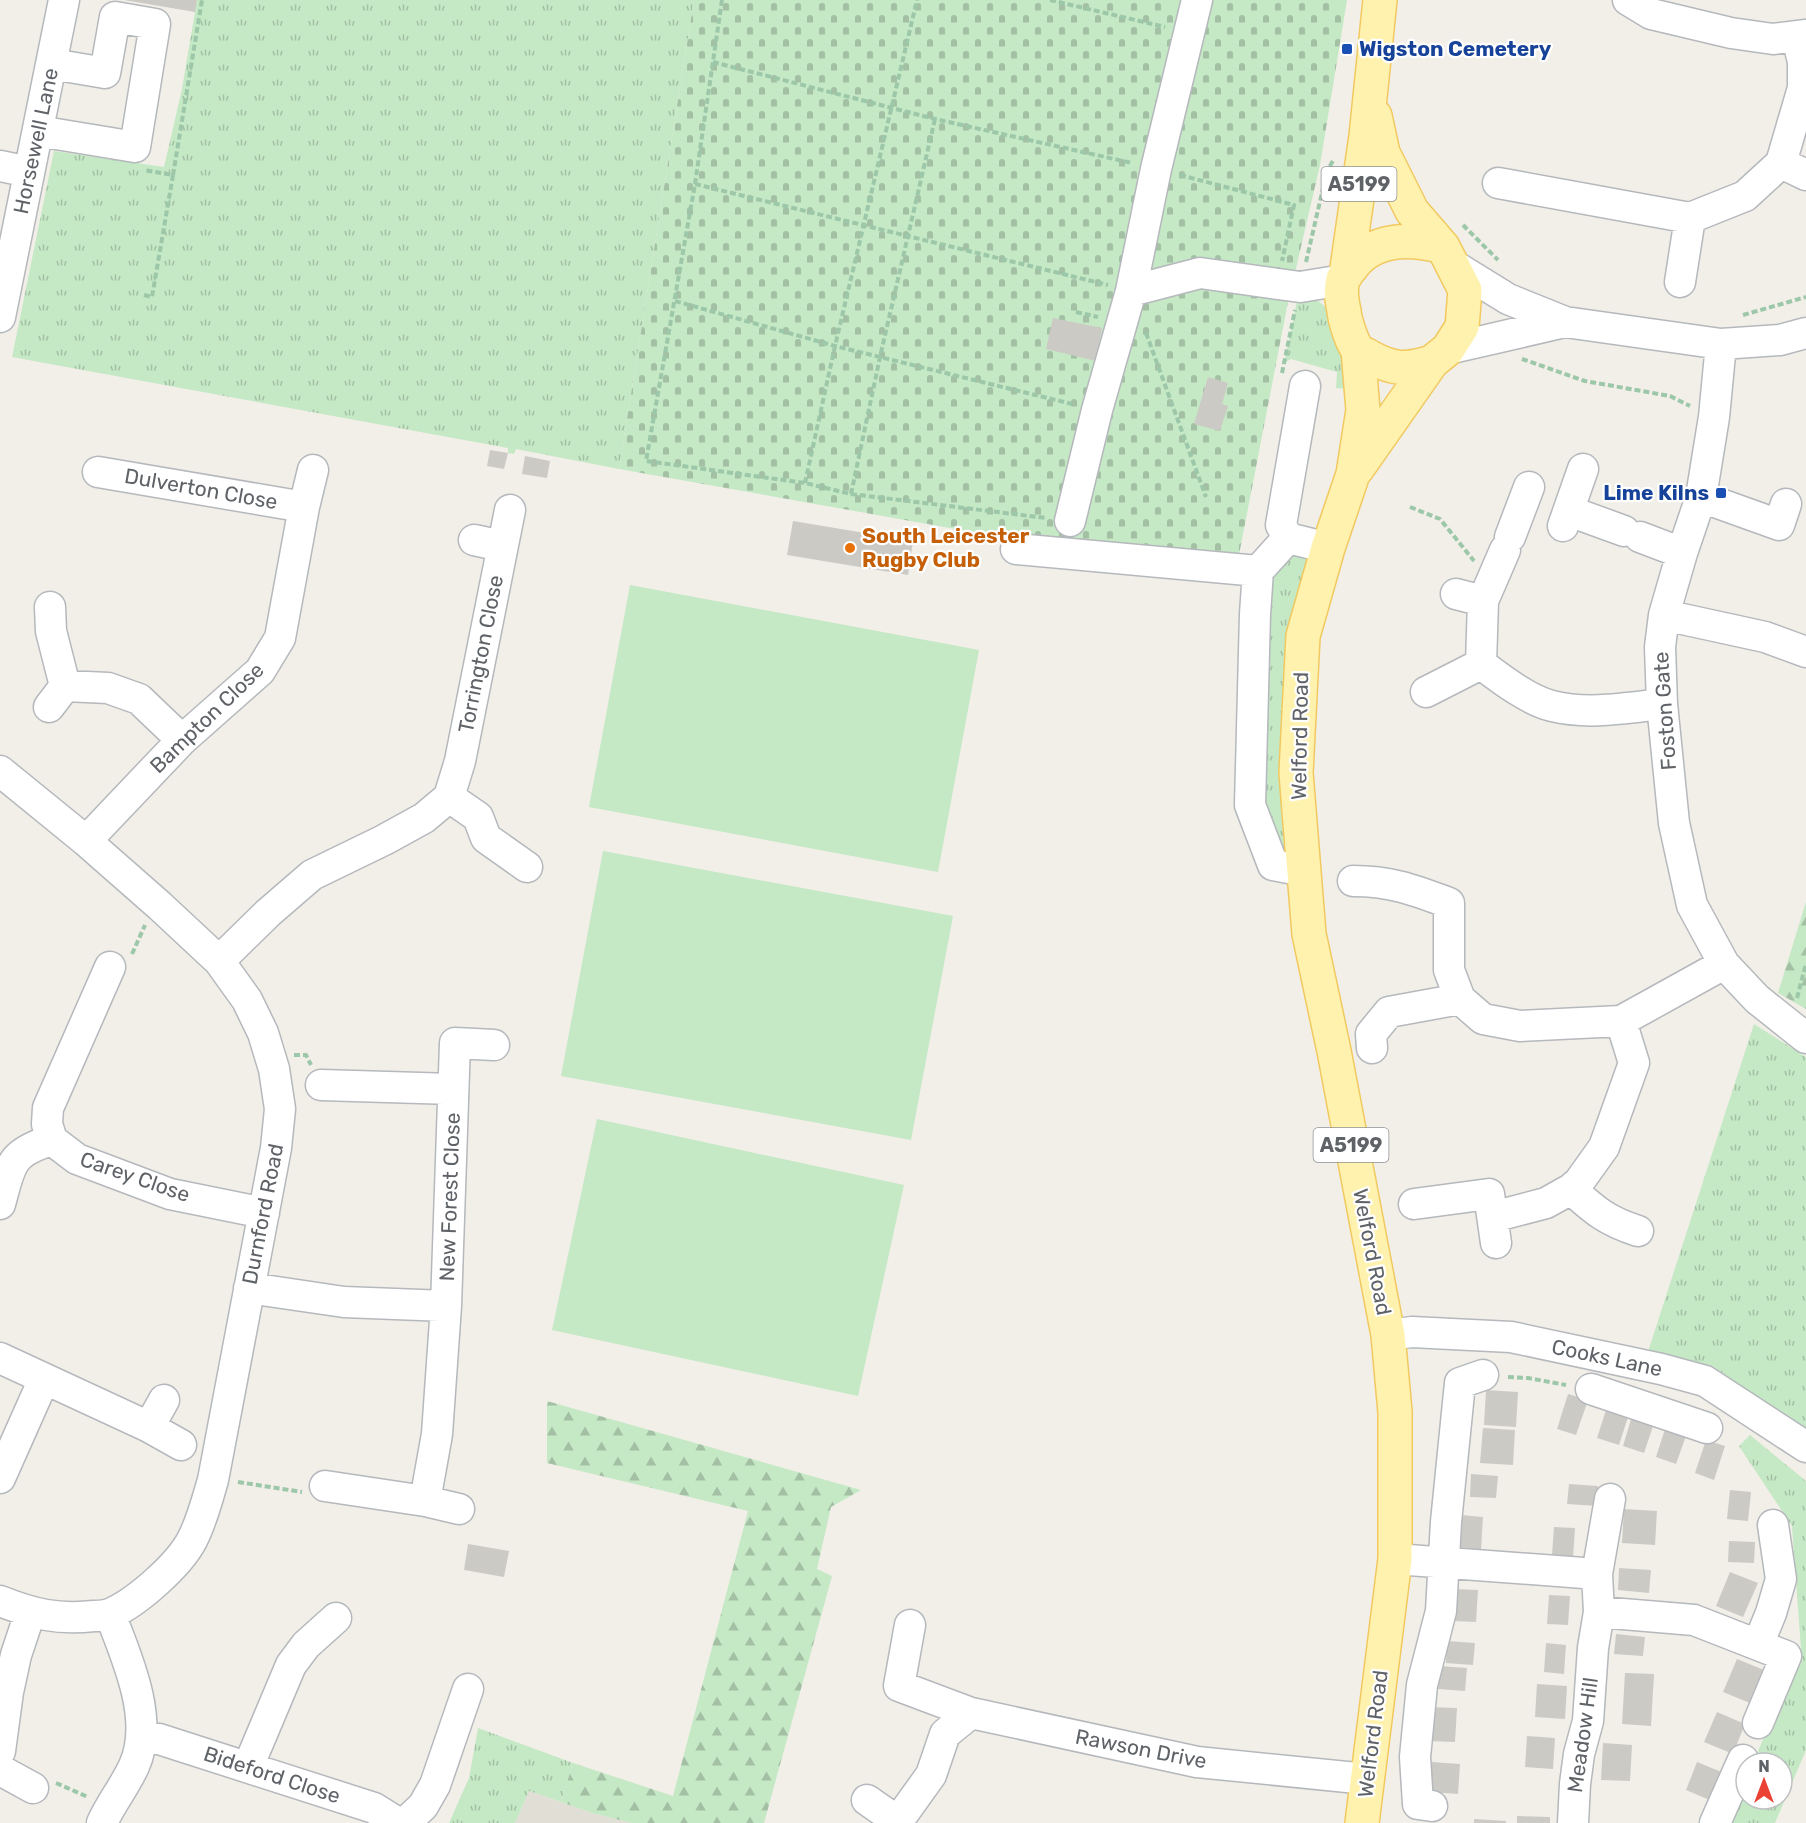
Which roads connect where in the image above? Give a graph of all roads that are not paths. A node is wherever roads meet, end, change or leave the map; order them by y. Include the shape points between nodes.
1 (64, 0) edge
2 (1197, 0) edge
3 (1380, 0) edge
4 (1628, 0) edge
5 (1802, 36) edge
6 (52, 64) junction
7 (1370, 94) junction
8 (39, 131) junction
9 (0, 166) edge
10 (1793, 169) edge
11 (29, 172) junction
12 (1498, 183) dead end
13 (1690, 218) junction
14 (1452, 245) junction
15 (1344, 277) junction
16 (1680, 282) dead end
17 (1288, 286) junction
18 (1131, 291) junction
19 (0, 317) edge
20 (1565, 321) junction
21 (1806, 333) edge
22 (1352, 336) junction
23 (1721, 344) junction
24 (1440, 355) junction
25 (1293, 382) road end
26 (1583, 469) dead end
27 (313, 470) dead end
28 (98, 472) dead end
29 (1353, 474) junction
30 (1529, 479) dead end
31 (1701, 497) junction
32 (1786, 504) dead end
33 (304, 507) junction
34 (510, 510) dead end
35 (1070, 521) road end
36 (1288, 538) junction
37 (1328, 548) junction
38 (1016, 549) dead end
39 (1682, 553) junction
40 (1258, 570) junction
41 (50, 607) dead end
42 (1664, 615) junction
43 (1806, 652) edge
44 (1481, 664) junction
45 (1426, 692) dead end
46 (1662, 704) junction
47 (182, 740) junction
48 (0, 771) edge
49 (449, 797) junction
50 (86, 841) junction
51 (527, 867) dead end
52 (1304, 871) junction
53 (1353, 881) dead end
54 (219, 961) junction
55 (1724, 964) junction
56 (110, 967) road end
57 (1460, 999) junction
58 (1621, 1021) junction
59 (1798, 1032) edge
60 (495, 1045) dead end
61 (1372, 1048) dead end
62 (321, 1085) dead end
63 (453, 1089) junction
64 (52, 1140) junction
65 (1571, 1189) junction
66 (0, 1204) edge
67 (1414, 1204) dead end
68 (264, 1213) junction
69 (1638, 1231) dead end
70 (249, 1288) junction
71 (446, 1306) junction
72 (1388, 1335) junction
73 (0, 1358) edge
74 (1661, 1369) junction
75 (1482, 1375) road end
76 (44, 1379) junction
77 (1591, 1389) road end
78 (164, 1400) dead end
79 (1650, 1408) junction
80 (149, 1427) junction
81 (1707, 1428) dead end
82 (181, 1444) dead end
83 (1806, 1447) edge
84 (0, 1478) edge
85 (326, 1486) road end
86 (1610, 1499) dead end
87 (425, 1501) junction
88 (459, 1509) dead end
89 (1773, 1525) dead end
90 (1395, 1559) junction
91 (1445, 1563) junction
92 (1597, 1575) junction
93 (0, 1601) edge
94 (1599, 1612) junction
95 (30, 1613) junction
96 (110, 1614) junction
97 (336, 1618) dead end
98 (910, 1625) dead end
99 (1758, 1645) junction
100 (468, 1689) dead end
101 (971, 1713) junction
102 (1758, 1723) dead end
103 (141, 1738) junction
104 (0, 1751) edge
105 (248, 1767) junction
106 (0, 1770) edge
107 (1367, 1779) junction
108 (1734, 1780) edge
109 (33, 1788) dead end
110 (867, 1800) dead end
111 (1432, 1806) dead end
112 (899, 1822) edge
113 (102, 1823) edge
114 (398, 1823) edge
115 (405, 1823) edge
116 (1362, 1823) edge
117 (1573, 1823) edge
118 (1715, 1823) edge

1 - 6 street, Horsewell Lane
2 - 18 street
3 - 7 main road, A5199
4 - 5 street via 1651,14 1733,20 1773,39
5 - 10 street via 1803,88
6 - 8 street, Horsewell Lane
6 - 8 street via 105,73 115,17 155,24 135,147
7 - 14 main road, A5199 via 1383,153 1412,211
7 - 15 main road, A5199
8 - 11 street, Horsewell Lane
9 - 11 street
10 - 13 street via 1745,196
11 - 19 street, Horsewell Lane
12 - 13 street via 1563,181
13 - 16 street
14 - 15 main road via 1398,240 1380,245 1367,251
14 - 20 street via 1508,299
14 - 24 main road via 1465,290 1462,327
15 - 17 street
15 - 22 main road via 1341,297
17 - 18 street via 1200,273
17 - 22 street
18 - 35 street
20 - 23 street
20 - 24 street
21 - 23 street via 1780,340
22 - 24 main road via 1387,366 1413,368
22 - 29 main road, Welford Road / A5199 via 1363,410
23 - 31 street, Foston Gate
24 - 29 main road, Welford Road / A5199
25 - 36 street via 1281,525
26 - 39 street via 1566,518 1632,534
27 - 33 street, Bampton Close
28 - 33 street, Dulverton Close
29 - 37 main road, Welford Road / A5199
30 - 44 street via 1503,553 1469,597
31 - 32 street via 1779,525
31 - 39 street, Foston Gate
33 - 47 street, Bampton Close via 280,638 260,671
34 - 49 street, Torrington Close via 488,543 460,761
36 - 37 street
36 - 40 street
37 - 52 main road, Welford Road / A5199 via 1303,636 1296,773
38 - 40 street
39 - 42 street, Foston Gate
40 - 52 street via 1250,805 1273,865
41 - 47 street via 57,656 57,696 108,688 139,699
42 - 43 street via 1765,637
42 - 46 street, Foston Gate via 1660,647
44 - 45 street
44 - 46 street via 1509,686 1551,706 1592,711
46 - 55 street, Foston Gate via 1674,823 1692,905
47 - 50 street, Bampton Close
48 - 50 street, Durnford Road
49 - 51 street via 478,817 486,838
49 - 54 street via 424,818 312,875
50 - 54 street, Durnford Road
52 - 72 main road, Welford Road / A5199 via 1309,934
53 - 57 street via 1394,884 1449,903 1449,970
54 - 68 street, Durnford Road via 247,1000 274,1069 280,1109
55 - 58 street
55 - 59 street, Foston Gate via 1756,999
56 - 64 street via 48,1108
57 - 58 street via 1483,1019 1520,1026
57 - 61 street via 1389,1012 1371,1034
58 - 65 street via 1634,1063 1604,1147
60 - 63 street, New Forest Close via 455,1043
62 - 63 street, New Forest Close
63 - 71 street, New Forest Close
64 - 66 street via 29,1147 12,1163
64 - 68 street, Carey Close via 77,1159 170,1194
65 - 67 street via 1546,1203 1493,1218
65 - 69 street via 1595,1212
68 - 70 street, Durnford Road
70 - 71 street, New Forest Close via 344,1302
70 - 96 street, Durnford Road via 213,1480 202,1518 192,1541 175,1564 142,1594
71 - 87 street, New Forest Close via 437,1434
72 - 74 street, Cooks Lane via 1412,1332 1510,1337
72 - 90 main road, Welford Road / A5199 via 1395,1412
73 - 76 street
74 - 79 street
74 - 83 street, Cooks Lane via 1705,1381
75 - 91 street via 1460,1383
76 - 80 street
76 - 84 street
77 - 79 street, Cooks Lane
78 - 80 street
79 - 81 street, Cooks Lane
80 - 82 street
85 - 87 street
86 - 92 street, Meadow Hill
87 - 88 street
89 - 99 street via 1780,1579
90 - 91 street
90 - 107 main road, Welford Road / A5199
91 - 92 street
91 - 111 street, Welford Road via 1441,1611 1422,1685 1415,1757 1418,1804
92 - 94 street, Meadow Hill
93 - 95 street, Durnford Road
94 - 99 street via 1694,1620
94 - 117 street, Meadow Hill
95 - 96 street, Durnford Road via 71,1619
95 - 104 street via 10,1682
96 - 103 street via 134,1676
97 - 105 street via 296,1656
98 - 101 street, Rawson Drive via 899,1686
99 - 102 street via 1786,1656
100 - 115 street via 435,1785 423,1806
101 - 107 street, Rawson Drive via 1197,1762
101 - 112 street via 945,1734 931,1775
103 - 105 street, Bideford Close via 159,1739
103 - 113 street via 135,1765
105 - 114 street, Bideford Close via 374,1808
106 - 109 street
107 - 116 main road, Welford Road / A5199
108 - 118 street
110 - 112 street

